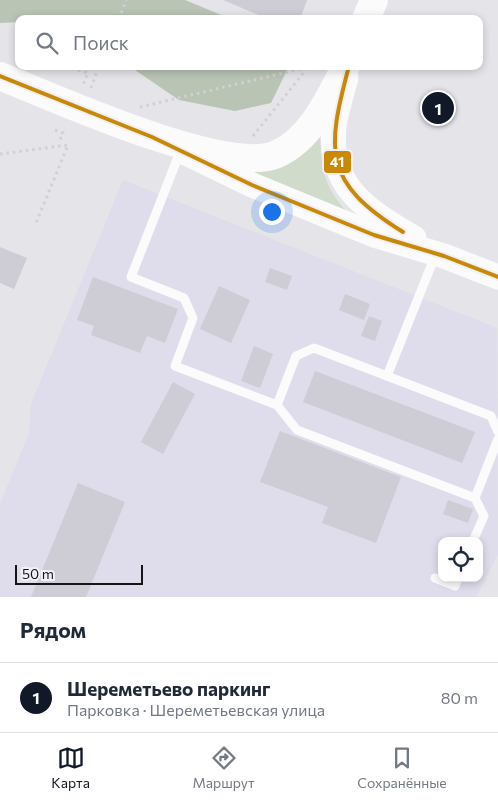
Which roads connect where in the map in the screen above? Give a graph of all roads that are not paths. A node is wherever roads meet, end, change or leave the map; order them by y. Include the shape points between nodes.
1 (374, 0) edge
2 (368, 15) edge
3 (345, 70) edge
4 (346, 70) edge
5 (0, 76) edge
6 (150, 124) junction
7 (181, 151) junction
8 (440, 255) junction
9 (498, 277) edge
10 (387, 376) junction
11 (277, 405) junction
12 (498, 432) edge
13 (498, 439) edge
14 (475, 498) junction
15 (475, 537) edge
16 (435, 578) dead end
17 (438, 579) edge
18 (445, 582) edge
19 (456, 582) edge

1 - 2 main road
3 - 6 main road via 324,108 307,130 275,156 230,157
4 - 8 main road via 335,121 334,147 338,168 349,190 366,208
5 - 6 main road
6 - 7 main road
7 - 8 main road via 252,185 374,235
7 - 11 lane via 131,277 184,298 193,318 175,366
8 - 9 main road
8 - 10 lane
10 - 11 lane via 314,348 296,356
10 - 12 lane via 491,416
11 - 14 lane via 297,430
13 - 14 lane
14 - 15 lane via 484,516
16 - 17 lane
18 - 19 lane via 455,586

